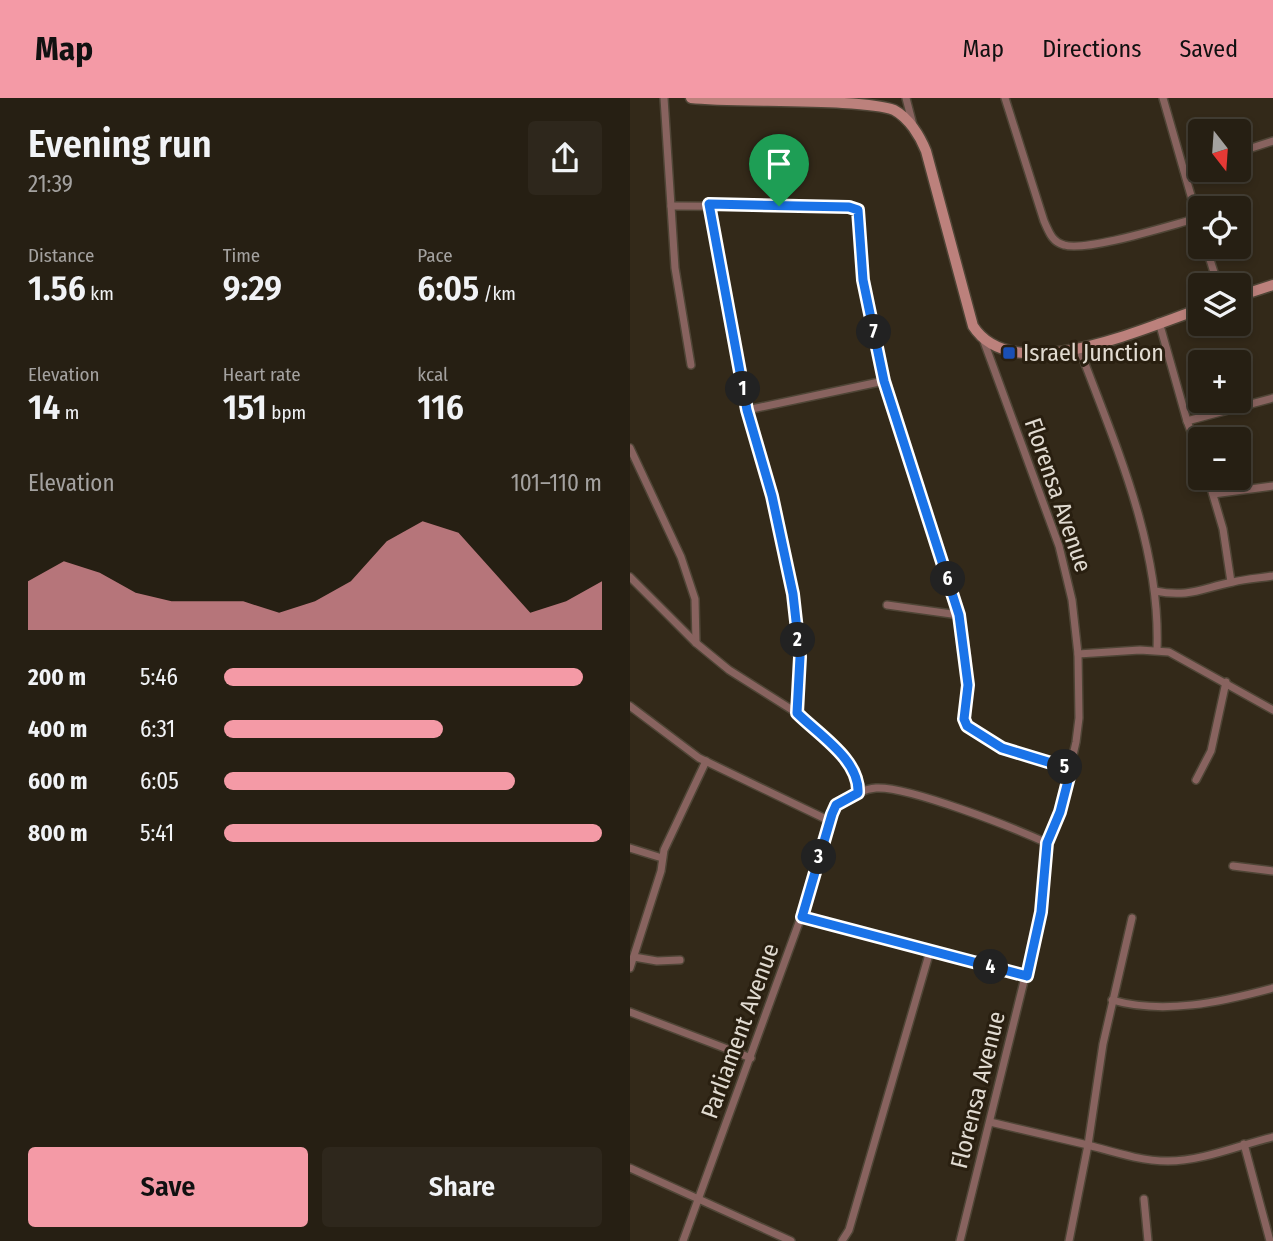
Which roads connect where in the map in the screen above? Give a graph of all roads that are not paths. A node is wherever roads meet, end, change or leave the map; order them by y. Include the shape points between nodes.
1 (664, 98) edge
2 (691, 98) edge
3 (698, 98) edge
4 (906, 98) edge
5 (1005, 98) edge
6 (1163, 98) edge
7 (914, 129) junction
8 (1273, 141) edge
9 (1251, 148) edge
10 (1188, 169) edge
11 (1184, 170) junction
12 (1191, 196) edge
13 (709, 204) junction
14 (671, 206) junction
15 (1188, 225) edge
16 (1273, 285) edge
17 (1251, 292) edge
18 (1188, 313) edge
19 (1159, 322) junction
20 (983, 339) junction
21 (1079, 348) junction
22 (691, 365) dead end
23 (884, 381) junction
24 (1273, 398) edge
25 (747, 410) junction
26 (1187, 421) junction
27 (1189, 427) edge
28 (630, 448) edge
29 (1273, 486) edge
30 (1212, 490) edge
31 (1213, 494) junction
32 (1273, 576) edge
33 (630, 577) edge
34 (1231, 582) junction
35 (1156, 591) junction
36 (887, 606) dead end
37 (959, 615) junction
38 (696, 643) junction
39 (1157, 650) junction
40 (1078, 654) junction
41 (1226, 682) junction
42 (630, 706) edge
43 (1273, 710) edge
44 (797, 713) junction
45 (706, 761) junction
46 (1071, 769) junction
47 (1196, 780) dead end
48 (858, 793) junction
49 (830, 821) junction
50 (1047, 843) junction
51 (630, 848) edge
52 (662, 858) junction
53 (1233, 866) dead end
54 (1273, 871) edge
55 (802, 917) junction
56 (1132, 918) dead end
57 (930, 951) junction
58 (634, 957) junction
59 (680, 960) dead end
60 (630, 968) edge
61 (1027, 976) junction
62 (1273, 988) edge
63 (1112, 1000) junction
64 (630, 1012) edge
65 (751, 1058) junction
66 (990, 1122) junction
67 (1273, 1137) edge
68 (1244, 1144) junction
69 (1088, 1145) junction
70 (630, 1168) edge
71 (701, 1198) junction
72 (1144, 1199) dead end
73 (683, 1241) edge
74 (791, 1241) edge
75 (842, 1241) edge
76 (960, 1241) edge
77 (1069, 1241) edge
78 (1148, 1241) edge
79 (1270, 1241) edge

1 - 14 street
2 - 3 street
3 - 7 street via 869,103 895,110
4 - 7 street
5 - 15 street via 1044,221 1062,245 1074,247
6 - 11 street
7 - 20 street via 926,152 970,317
8 - 9 street
10 - 11 street
11 - 12 street
13 - 14 street
13 - 23 street via 858,210 863,280
13 - 25 street
14 - 22 street via 675,268
16 - 17 street
18 - 19 street
19 - 21 street
19 - 26 street
20 - 21 street via 1015,353 1047,355
20 - 40 street, Florensa Avenue via 1059,546
21 - 35 street via 1132,494
23 - 25 street
23 - 37 street
24 - 26 street
25 - 44 street via 793,594 800,657
26 - 27 street
28 - 38 street via 681,556 695,599
29 - 31 street
30 - 31 street
31 - 34 street
32 - 34 street
33 - 38 street
34 - 35 street via 1199,593
35 - 39 street
36 - 37 street
37 - 46 street via 967,659 963,710 967,726 1002,748
38 - 44 street
39 - 40 street
39 - 41 street via 1181,657
40 - 46 street, Florensa Avenue via 1079,718
41 - 43 street
41 - 47 street via 1211,751
42 - 45 street
44 - 48 street via 855,769
45 - 49 street
45 - 52 street
46 - 50 street, Florensa Avenue
48 - 49 street, Parliament Avenue via 836,805
48 - 50 street via 877,788 930,801
49 - 55 street, Parliament Avenue
50 - 61 street, Florensa Avenue via 1041,912
51 - 52 street
52 - 58 street
53 - 54 street
55 - 57 street
55 - 65 street, Parliament Avenue
56 - 63 street
57 - 61 street
57 - 75 street via 849,1230
58 - 59 street
58 - 60 street
61 - 66 street, Florensa Avenue
62 - 63 street via 1160,1008
63 - 69 street
64 - 65 street
65 - 71 street, Parliament Avenue
66 - 69 street
66 - 76 street, Florensa Avenue
67 - 68 street
68 - 69 street via 1169,1161
68 - 79 street
69 - 77 street
70 - 71 street
71 - 73 street, Parliament Avenue
71 - 74 street
72 - 78 street

